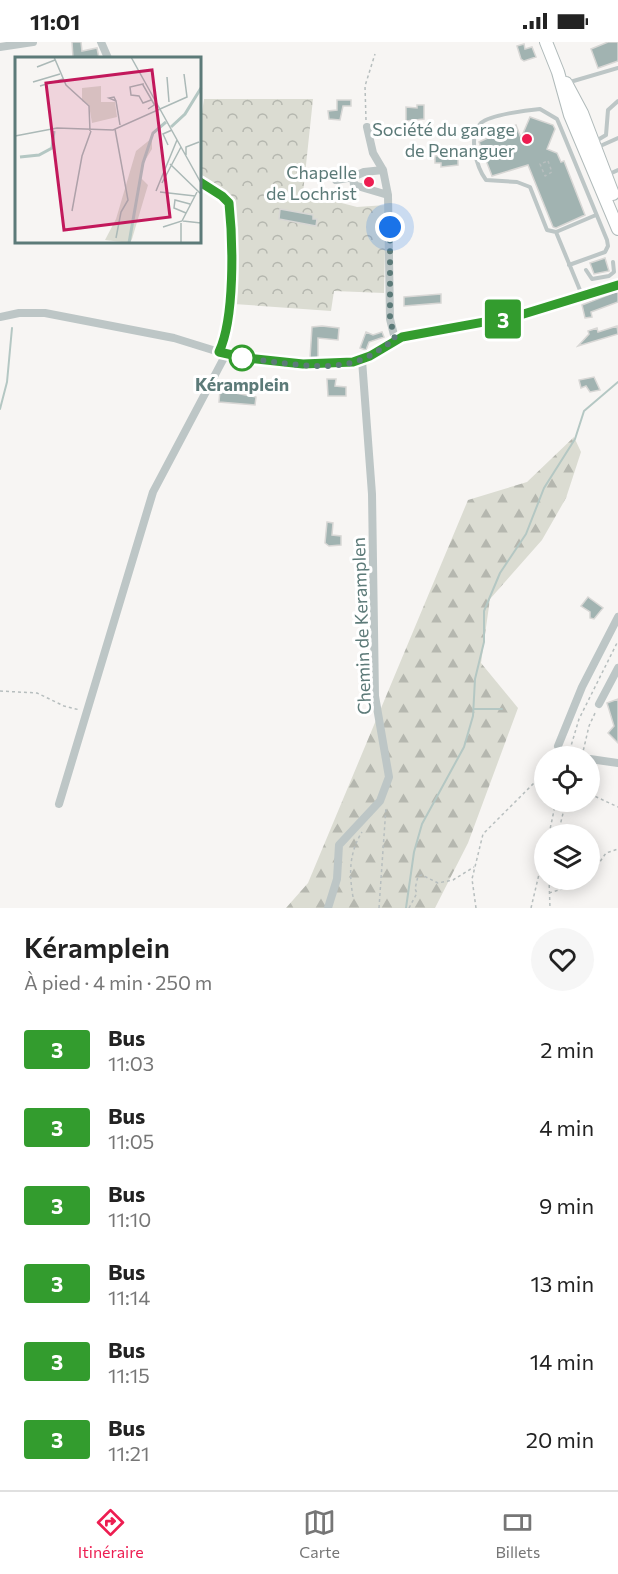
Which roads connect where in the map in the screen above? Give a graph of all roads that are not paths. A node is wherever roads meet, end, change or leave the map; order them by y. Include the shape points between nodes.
1 (33, 42) edge
2 (101, 42) edge
3 (546, 42) edge
4 (0, 47) edge
5 (108, 57) edge
6 (618, 68) edge
7 (562, 80) junction
8 (618, 101) edge
9 (367, 127) road end
10 (618, 138) edge
11 (591, 151) junction
12 (576, 166) junction
13 (383, 170) junction
14 (618, 170) edge
15 (353, 177) junction
16 (602, 178) junction
17 (336, 180) dead end
18 (201, 183) edge
19 (388, 195) junction
20 (618, 208) edge
21 (596, 215) junction
22 (618, 229) edge
23 (556, 232) junction
24 (613, 262) dead end
25 (569, 266) junction
26 (586, 270) dead end
27 (604, 278) junction
28 (618, 285) edge
29 (607, 287) junction
30 (582, 295) junction
31 (0, 317) edge
32 (395, 339) junction
33 (223, 353) junction
34 (362, 360) junction
35 (618, 617) edge
36 (618, 668) edge
37 (599, 704) dead end
38 (558, 746) dead end
39 (600, 760) edge
40 (618, 763) edge
41 (59, 804) dead end
42 (328, 908) edge

1 - 4 street
2 - 5 street
3 - 7 main road
6 - 7 lane
7 - 11 main road via 582,112
8 - 11 lane via 608,110 606,135
9 - 13 street via 373,153
10 - 11 lane
11 - 12 lane
11 - 16 main road
12 - 21 lane
12 - 23 lane via 556,119 540,109 486,120 477,128 477,163 486,180 530,187 547,230
13 - 15 street via 363,171
13 - 19 street
14 - 16 lane
15 - 17 street
15 - 19 street via 354,185
16 - 20 main road
16 - 22 main road
18 - 33 street via 229,203 229,302
19 - 32 street via 390,319
21 - 23 lane
21 - 25 lane via 608,250
23 - 25 lane
24 - 27 lane via 612,275
25 - 30 lane
26 - 27 lane via 592,279
27 - 29 lane
28 - 29 street
29 - 30 street
30 - 32 street via 517,316
31 - 33 street via 31,313 72,318 183,340
32 - 34 street
33 - 34 street via 303,364 333,365
33 - 41 street via 153,492
34 - 42 street, Chemin de Keramplen via 372,494 375,696 389,769 385,791 366,818 339,845 337,879
35 - 38 street via 582,687
36 - 37 street
39 - 40 street

